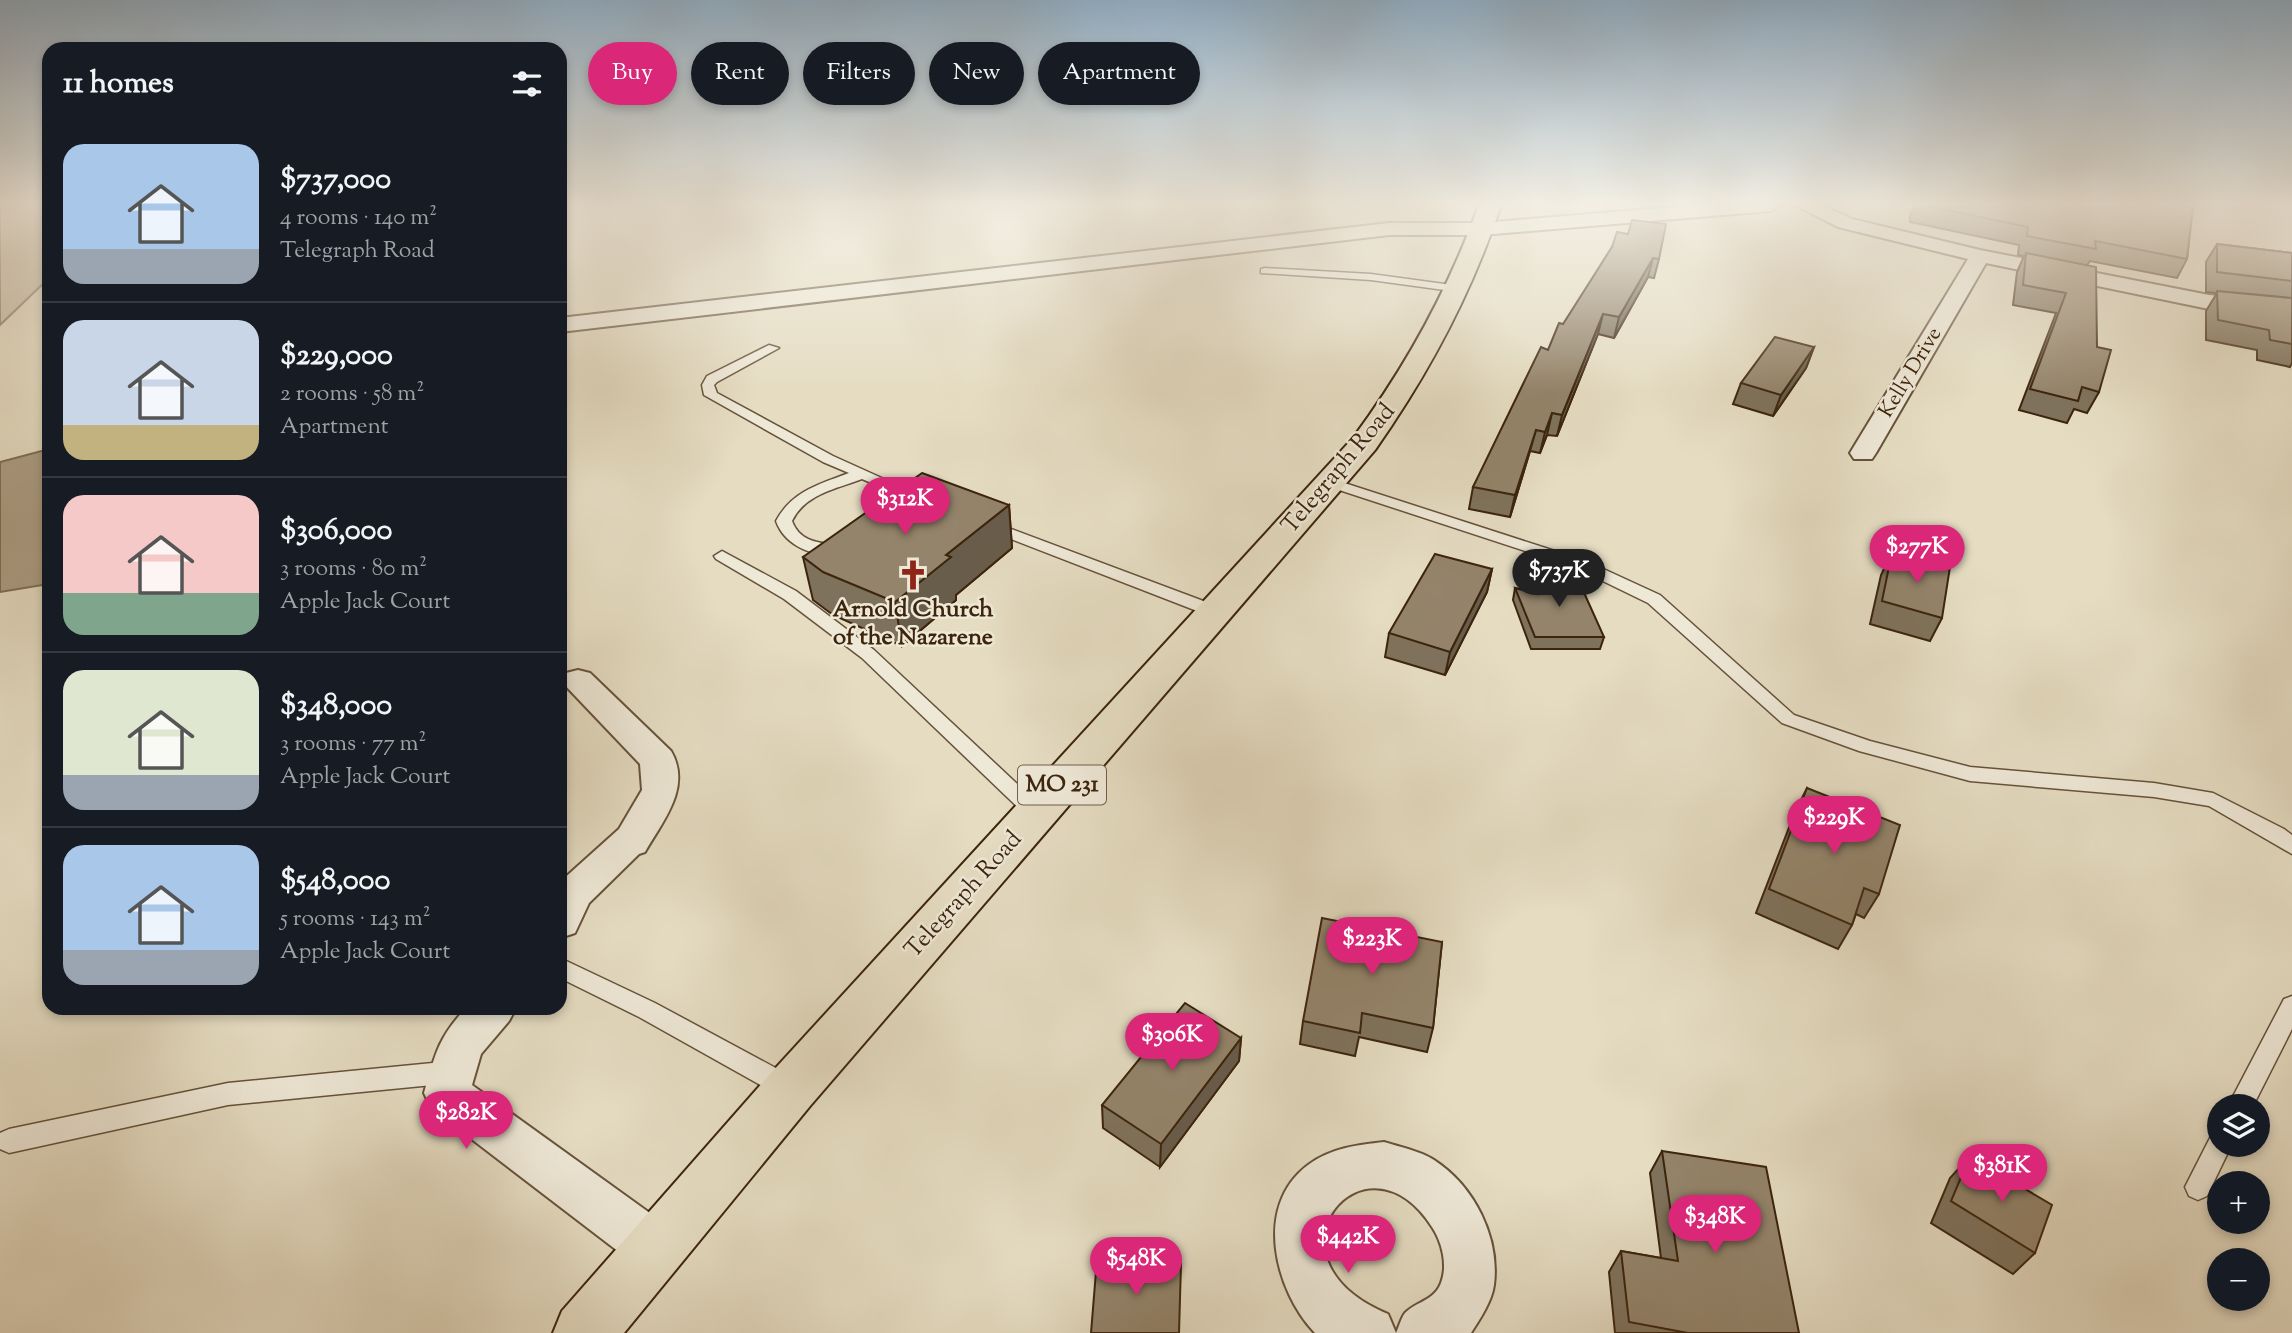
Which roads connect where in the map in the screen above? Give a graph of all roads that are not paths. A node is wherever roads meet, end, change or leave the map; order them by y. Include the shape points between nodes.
1 (1055, 267) edge
2 (1467, 267) edge
3 (1973, 267) edge
4 (2036, 267) edge
5 (1265, 271) dead end
6 (1459, 289) junction
7 (2292, 309) edge
8 (567, 324) edge
9 (772, 348) dead end
10 (1863, 453) dead end
11 (861, 474) junction
12 (1332, 483) junction
13 (909, 514) edge
14 (976, 521) edge
15 (852, 550) edge
16 (722, 556) dead end
17 (1216, 612) junction
18 (578, 681) dead end
19 (1037, 814) junction
20 (2292, 846) edge
21 (567, 907) edge
22 (567, 970) edge
23 (2292, 1006) edge
24 (488, 1015) edge
25 (453, 1072) junction
26 (791, 1089) junction
27 (2246, 1094) edge
28 (9, 1141) dead end
29 (2213, 1157) edge
30 (2198, 1187) dead end
31 (654, 1247) junction
32 (1433, 1331) edge
33 (584, 1333) edge
34 (1369, 1333) edge

1 - 8 street
2 - 6 main road, Telegraph Road / MO 231
3 - 10 street, Kelly Drive
4 - 7 street via 2209,302
5 - 6 lane via 1371,277
6 - 12 main road, Telegraph Road / MO 231 via 1424,358
9 - 11 lane via 712,379 708,385 711,395
11 - 13 lane via 932,504
11 - 15 lane via 803,498 785,521 792,536 812,547
12 - 17 main road, Telegraph Road / MO 231
12 - 20 lane via 1580,564 1654,599 1787,719 1970,774 2154,790 2213,800
14 - 17 lane
16 - 19 lane via 790,595 868,654
17 - 19 main road, Telegraph Road / MO 231
18 - 21 street via 658,760 662,791 631,842 574,893
19 - 26 main road, Telegraph Road / MO 231
22 - 26 lane
23 - 27 lane
24 - 25 street via 461,1044
25 - 28 lane via 228,1094
25 - 31 street via 447,1093
26 - 31 main road, Telegraph Road / MO 231
29 - 30 lane
31 - 33 main road, Telegraph Road / MO 231
32 - 34 street via 1454,1312 1466,1292 1471,1268 1468,1244 1460,1220 1445,1199 1426,1182 1380,1165 1358,1166 1319,1186 1299,1226 1299,1251 1319,1298 1338,1317

